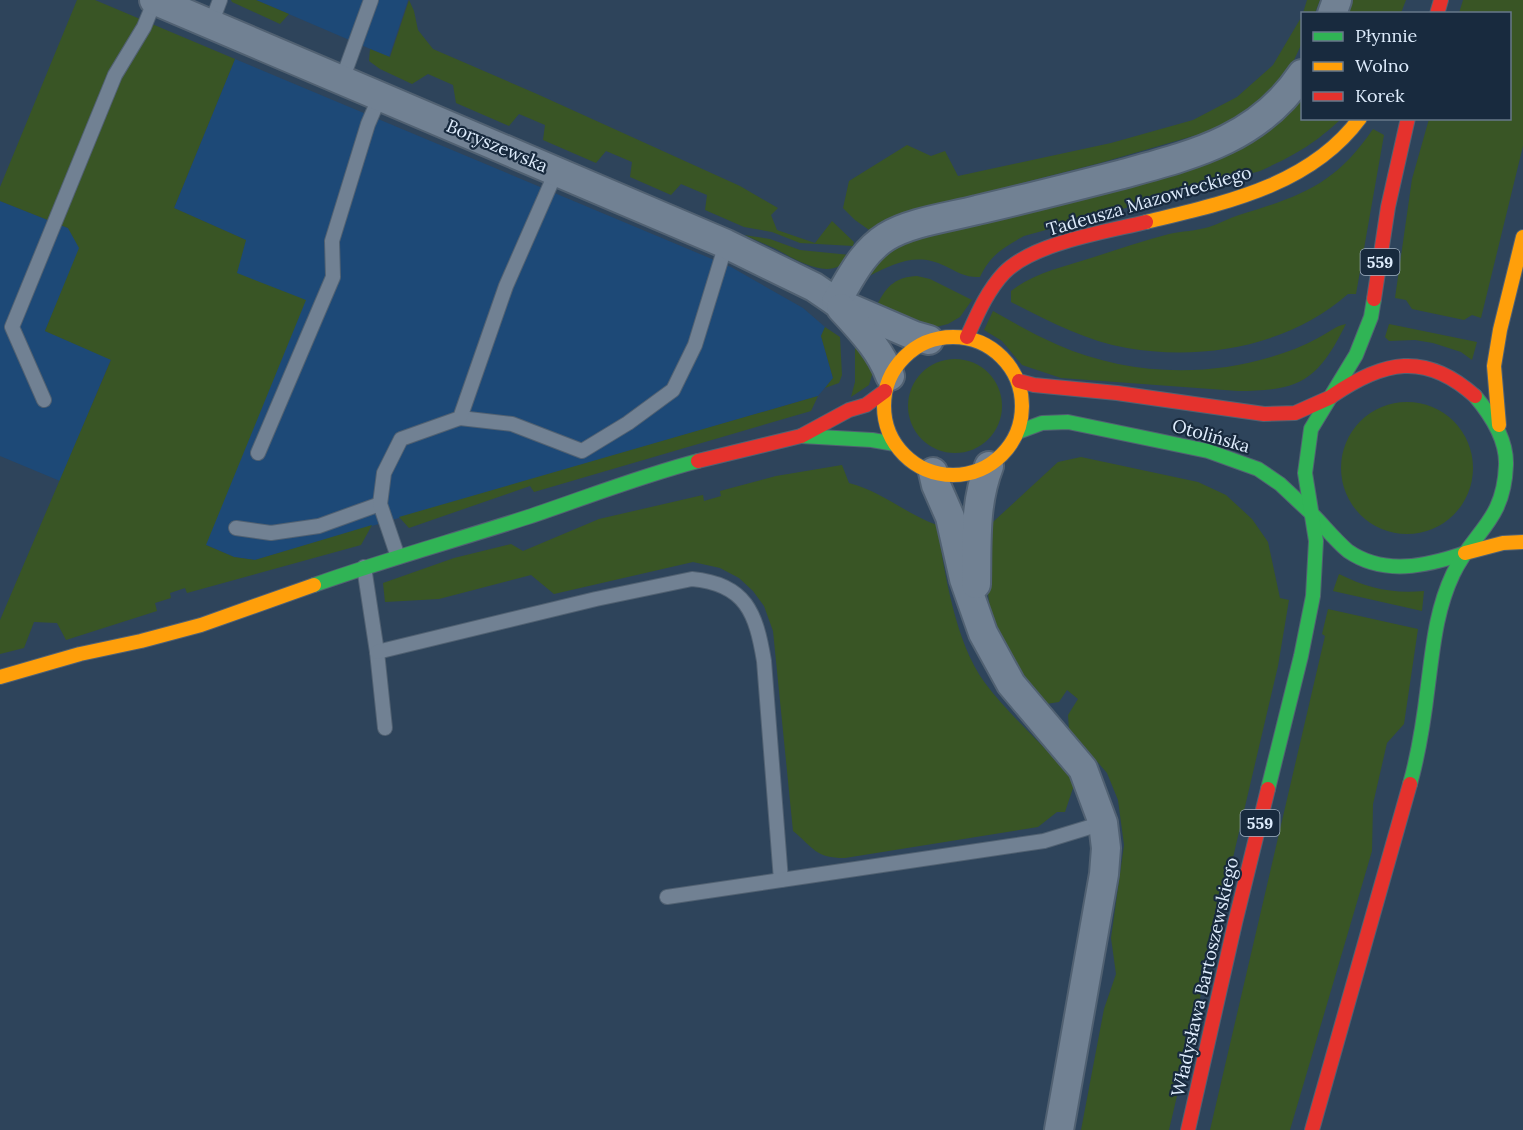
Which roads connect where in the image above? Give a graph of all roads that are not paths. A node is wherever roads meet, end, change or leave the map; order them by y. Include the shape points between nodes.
1 (154, 0) edge
2 (371, 0) edge
3 (215, 12) edge
4 (1301, 76) edge
5 (342, 80) junction
6 (380, 96) junction
7 (1358, 120) edge
8 (1408, 120) edge
9 (556, 172) junction
10 (1523, 237) edge
11 (726, 244) junction
12 (836, 302) junction
13 (967, 337) junction
14 (929, 340) junction
15 (1019, 381) junction
16 (888, 384) junction
17 (1331, 397) junction
18 (44, 400) dead end
19 (460, 418) junction
20 (1499, 429) junction
21 (1018, 432) junction
22 (801, 435) junction
23 (895, 444) junction
24 (258, 453) dead end
25 (1517, 454) dead end
26 (988, 466) junction
27 (933, 472) junction
28 (381, 504) junction
29 (1312, 514) junction
30 (236, 528) dead end
31 (1523, 542) edge
32 (1465, 554) junction
33 (398, 557) junction
34 (364, 567) junction
35 (976, 613) junction
36 (377, 652) junction
37 (0, 677) edge
38 (385, 728) dead end
39 (1103, 823) junction
40 (781, 880) junction
41 (668, 897) dead end
42 (1059, 1130) edge
43 (1188, 1130) edge
44 (1312, 1130) edge

1 - 3 street, Boryszewska
1 - 18 lane via 144,27 115,75 12,327
2 - 5 lane
3 - 5 street, Boryszewska
4 - 12 street via 1254,124 1185,157 930,221 887,236 863,258
5 - 6 street, Boryszewska
6 - 9 street, Boryszewska
6 - 24 lane via 332,241 333,277
7 - 13 main road, Tadeusza Mazowieckiego via 1343,140 1320,159 1267,187 1045,248 1025,258 994,286
8 - 17 main road, 559 via 1388,207 1371,317 1356,355
9 - 11 street, Boryszewska
9 - 19 lane via 506,286
10 - 20 main road, 559 via 1494,366
11 - 12 street, Boryszewska via 814,287
11 - 19 lane via 695,345 673,390 628,423 582,451 512,424
12 - 14 street, Boryszewska
12 - 16 street, Boryszewska via 884,359
13 - 14 main road
13 - 15 main road via 998,352
14 - 16 main road via 906,355
15 - 17 main road, Otolińska via 1264,414 1295,413
15 - 21 main road via 1023,406
16 - 22 main road via 866,405
16 - 23 main road via 885,419
17 - 20 main road, 559 via 1357,379 1384,368 1435,370 1460,381 1480,400
17 - 29 main road, 559 via 1311,429 1307,450 1305,473
19 - 28 lane via 401,438 384,473
20 - 25 main road
20 - 32 main road, 559 via 1506,462 1499,505
21 - 26 main road via 1001,457
21 - 29 main road, Otolińska via 1054,421 1198,449 1258,469
22 - 23 main road
22 - 33 main road via 686,464
23 - 27 main road via 918,466
26 - 27 main road via 971,473
26 - 35 street via 978,513
27 - 35 street via 950,517
28 - 30 lane via 319,526 271,533
28 - 33 lane
29 - 32 main road via 1349,551 1390,567 1409,568
29 - 43 main road, Władysława Bartoszewskiego / 559 via 1316,566 1301,656
31 - 32 main road via 1503,543
32 - 44 main road, 559 via 1449,581 1436,623 1418,754
33 - 34 main road
34 - 36 lane
34 - 37 main road via 201,625
35 - 39 street via 1011,684 1083,769
36 - 38 lane
36 - 40 lane via 692,579 725,587 753,613 760,634
39 - 40 lane via 1044,841
39 - 42 street via 1104,874
40 - 41 lane

